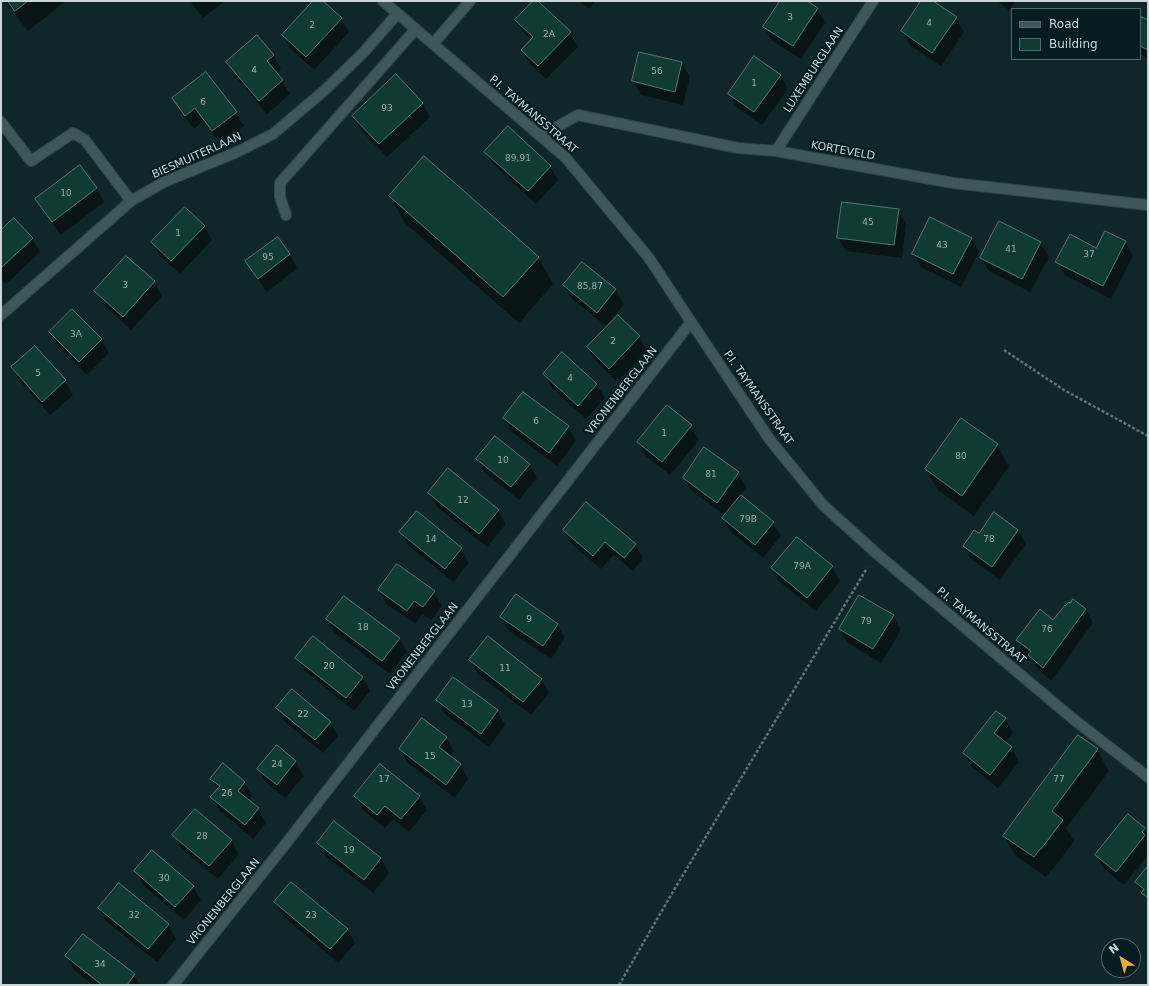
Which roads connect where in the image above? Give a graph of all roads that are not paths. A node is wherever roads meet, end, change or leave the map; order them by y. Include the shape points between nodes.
1 (382, 1) edge
2 (470, 1) edge
3 (873, 1) edge
4 (397, 14) junction
5 (416, 30) junction
6 (433, 44) junction
7 (1, 122) edge
8 (541, 136) junction
9 (776, 152) junction
10 (131, 201) junction
11 (1148, 205) edge
12 (286, 215) dead end
13 (1, 315) edge
14 (690, 322) junction
15 (1148, 777) edge
16 (173, 985) edge

1 - 4 street, P.I. TAYMANSSTRAAT
2 - 6 street
3 - 9 street, LUXEMBURGLAAN
4 - 5 street, P.I. TAYMANSSTRAAT
4 - 10 street, BIESMUITERLAAN via 364,52 325,90 273,134 235,153 164,182
5 - 6 street, P.I. TAYMANSSTRAAT
5 - 12 street via 280,183 280,197
6 - 8 street, P.I. TAYMANSSTRAAT
7 - 10 street via 31,161 73,133 85,140
8 - 9 street, KORTEVELD via 578,114 738,148
8 - 14 street, P.I. TAYMANSSTRAAT via 566,158 650,258
9 - 11 street, KORTEVELD via 953,183
10 - 13 street, BIESMUITERLAAN
14 - 15 street, P.I. TAYMANSSTRAAT via 770,440 824,506 1072,718
14 - 16 street, VRONENBERGLAAN via 284,846

